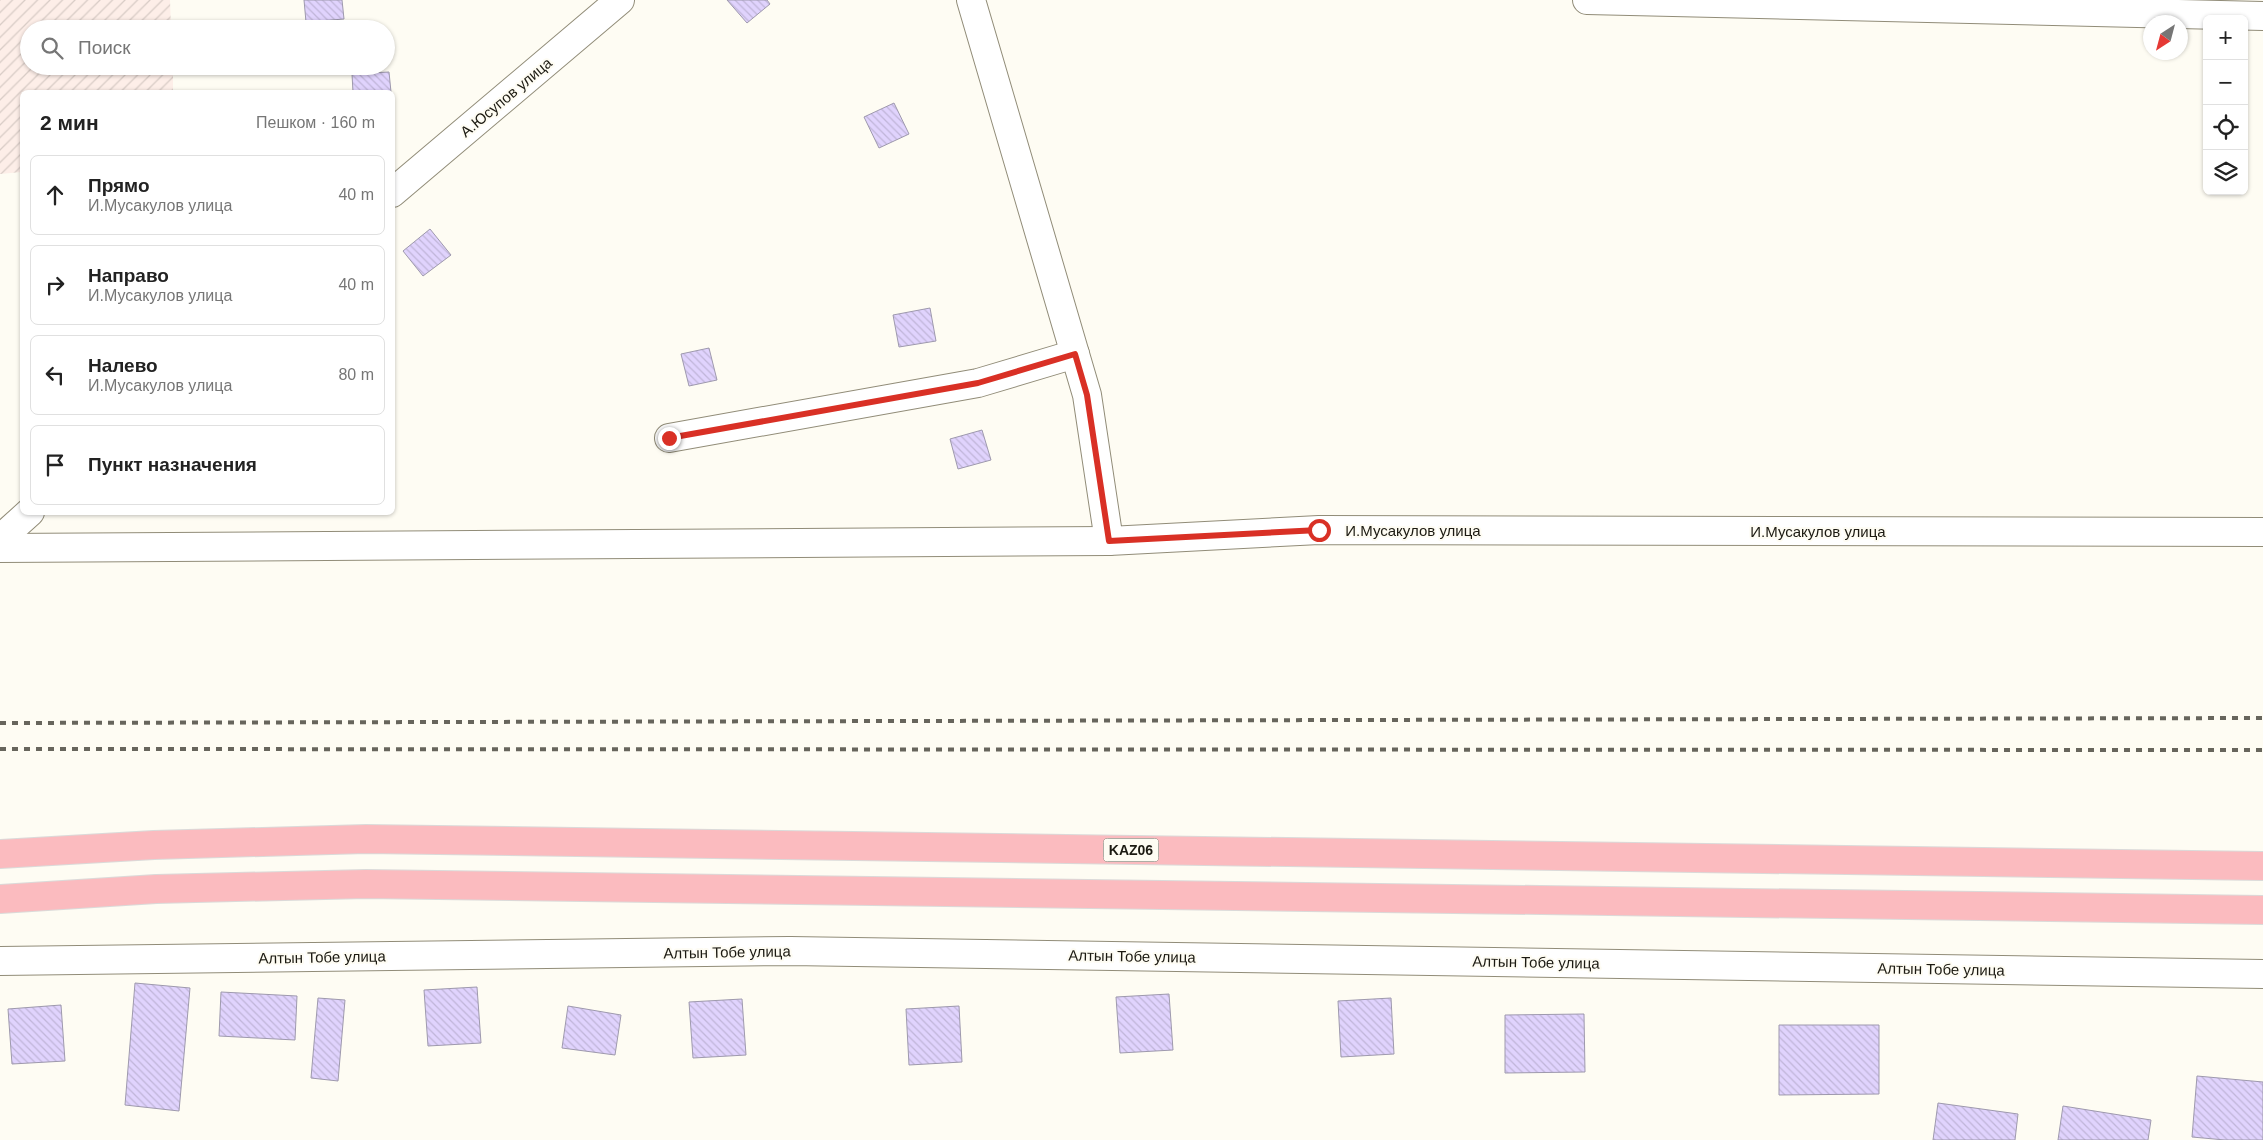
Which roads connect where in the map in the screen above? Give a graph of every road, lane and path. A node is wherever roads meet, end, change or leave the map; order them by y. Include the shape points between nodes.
1 (620, 0) edge
2 (971, 0) edge
3 (1587, 0) edge
4 (1594, 0) edge
5 (2263, 16) edge
6 (395, 190) edge
7 (1075, 354) junction
8 (669, 438) dead end
9 (27, 515) edge
10 (2263, 532) edge
11 (0, 538) edge
12 (1109, 541) junction
13 (0, 548) edge
14 (0, 854) edge
15 (2263, 866) edge
16 (0, 899) edge
17 (2263, 910) edge
18 (0, 962) edge
19 (2263, 974) edge

1 - 6 street, А.Юсупов улица
2 - 7 street
3 - 4 street
4 - 5 street
7 - 8 street via 978,383
7 - 12 street via 1087,395
9 - 11 street
10 - 12 street, И.Мусакулов улица via 1319,530
12 - 13 street, И.Мусакулов улица
14 - 15 highway, KАZ06 via 154,845 366,839
16 - 17 highway via 156,889 366,884
18 - 19 street, Алтын Тобе улица via 790,951

